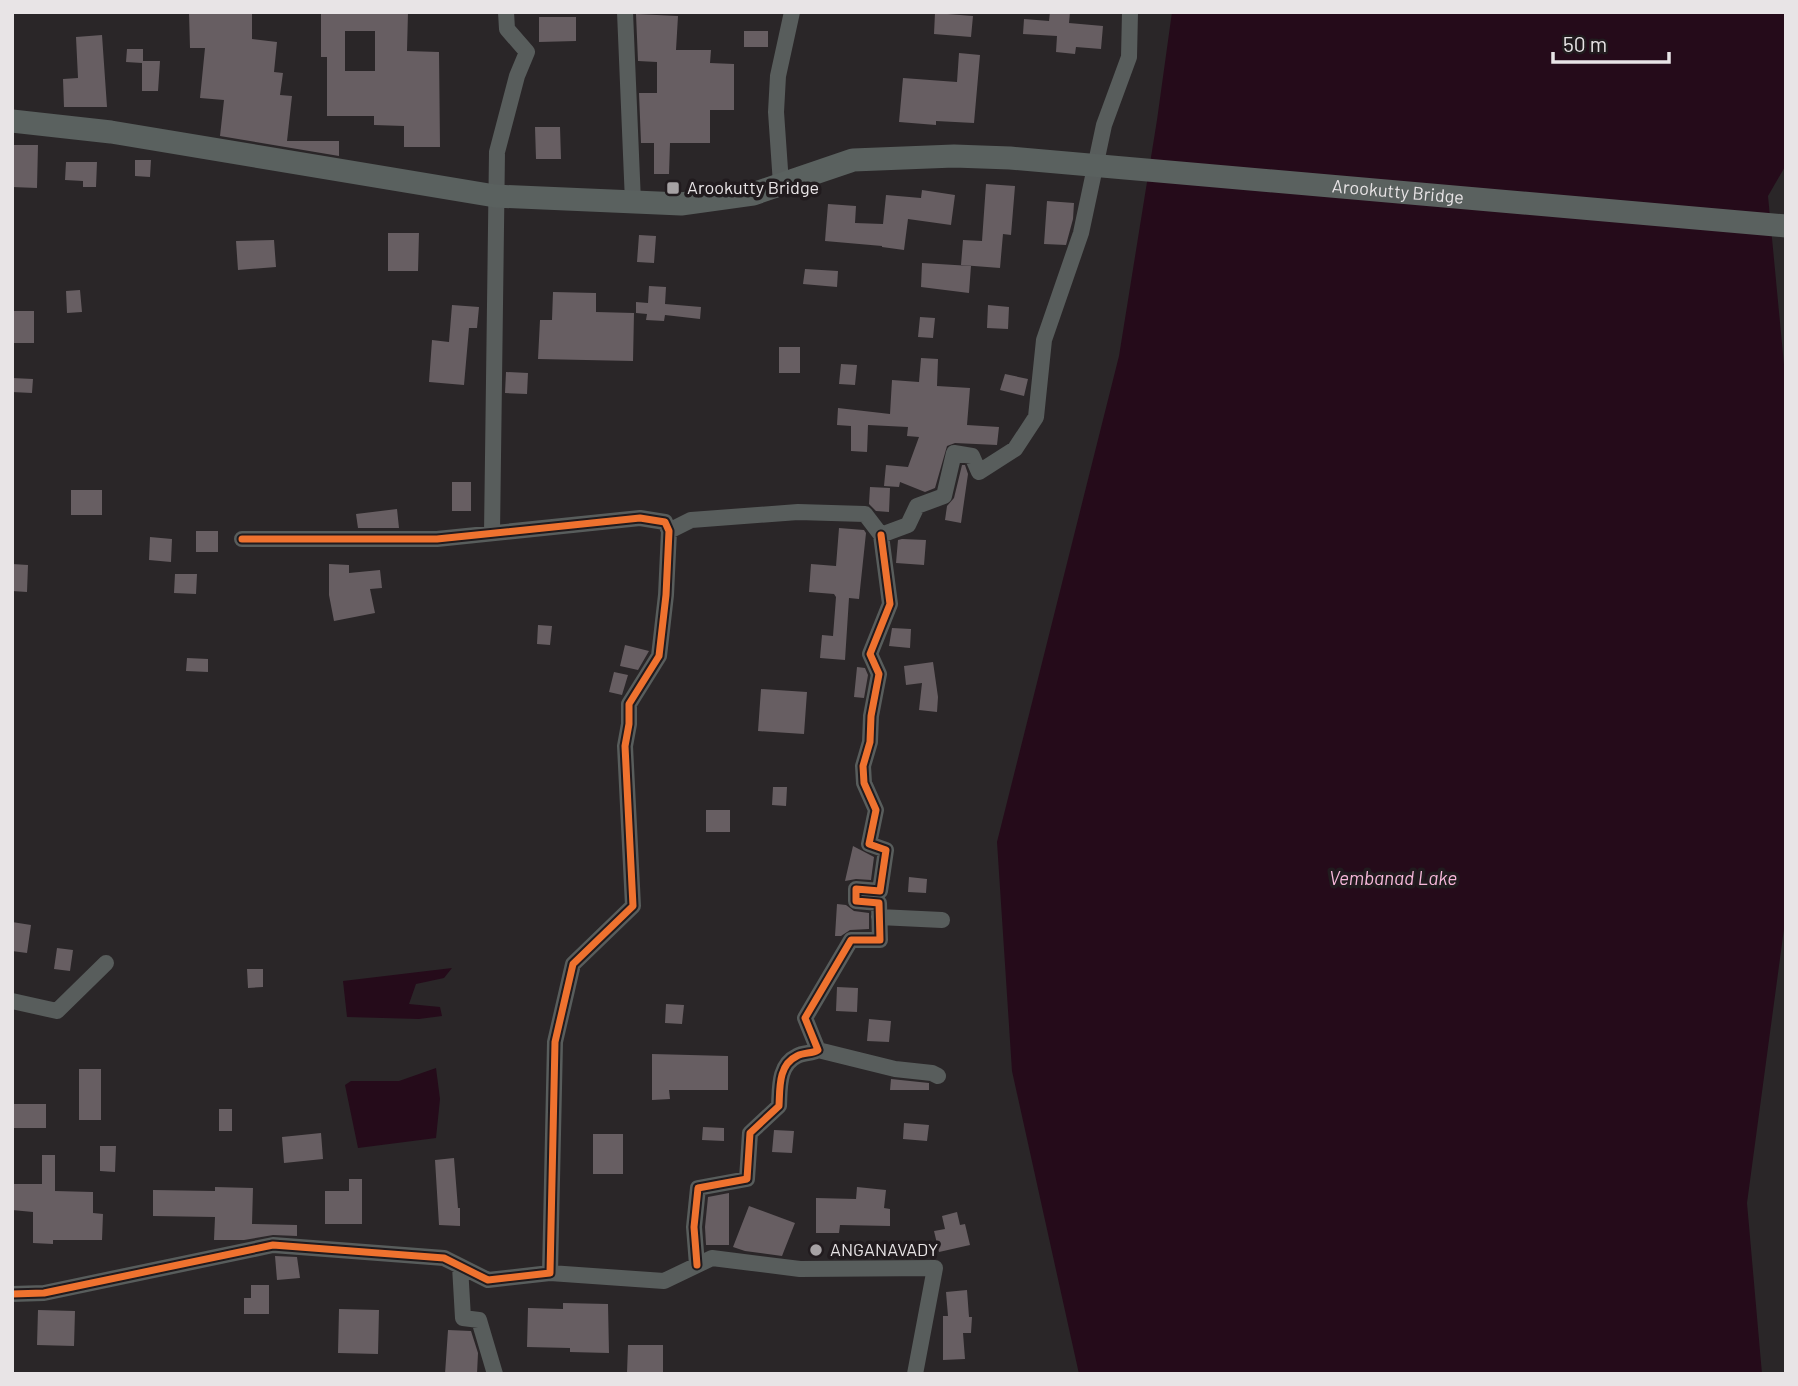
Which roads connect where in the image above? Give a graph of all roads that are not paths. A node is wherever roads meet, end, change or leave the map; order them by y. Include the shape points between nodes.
1 (506, 12) edge
2 (625, 12) edge
3 (792, 12) edge
4 (1130, 12) edge
5 (12, 121) edge
6 (781, 184) junction
7 (495, 196) junction
8 (633, 202) junction
9 (1786, 226) edge
10 (669, 531) junction
11 (492, 533) junction
12 (881, 535) junction
13 (242, 539) dead end
14 (879, 917) junction
15 (942, 920) dead end
16 (106, 963) dead end
17 (12, 1002) edge
18 (818, 1050) junction
19 (938, 1076) dead end
20 (697, 1265) junction
21 (460, 1266) junction
22 (550, 1273) junction
23 (12, 1294) edge
24 (495, 1374) edge
25 (915, 1374) edge

1 - 7 street via 507,29 527,52 497,152
2 - 8 street
3 - 6 street via 778,76
4 - 12 street via 1129,57 1104,125 1081,233 1044,340 1036,417 1016,449 979,472 972,456 954,453 944,496 917,506 908,525
5 - 7 main road, Arookutty Bridge via 111,132
6 - 8 main road, Arookutty Bridge via 754,194 681,204
6 - 9 main road, Arookutty Bridge via 853,160 1010,158
7 - 8 main road, Arookutty Bridge
7 - 11 street
10 - 11 street via 665,522 640,518
10 - 12 street via 691,520 798,512 864,514
10 - 22 street via 659,656 629,704 625,746 633,906 573,964 555,1042
11 - 13 street via 437,539
12 - 14 street via 890,604 870,654 879,674 863,766 864,783 876,810 869,844 886,850 880,891 856,889 856,901 879,903
14 - 15 street
14 - 18 street via 880,940 850,940 805,1018
16 - 17 street via 57,1011
18 - 19 street
18 - 20 street via 799,1054 781,1073 779,1106 750,1133 747,1179 698,1188
20 - 22 street via 664,1281
20 - 25 street via 712,1258 800,1269 935,1268
21 - 22 street via 488,1280
21 - 23 street via 444,1258 273,1245 44,1293
21 - 24 street via 463,1318 479,1320

